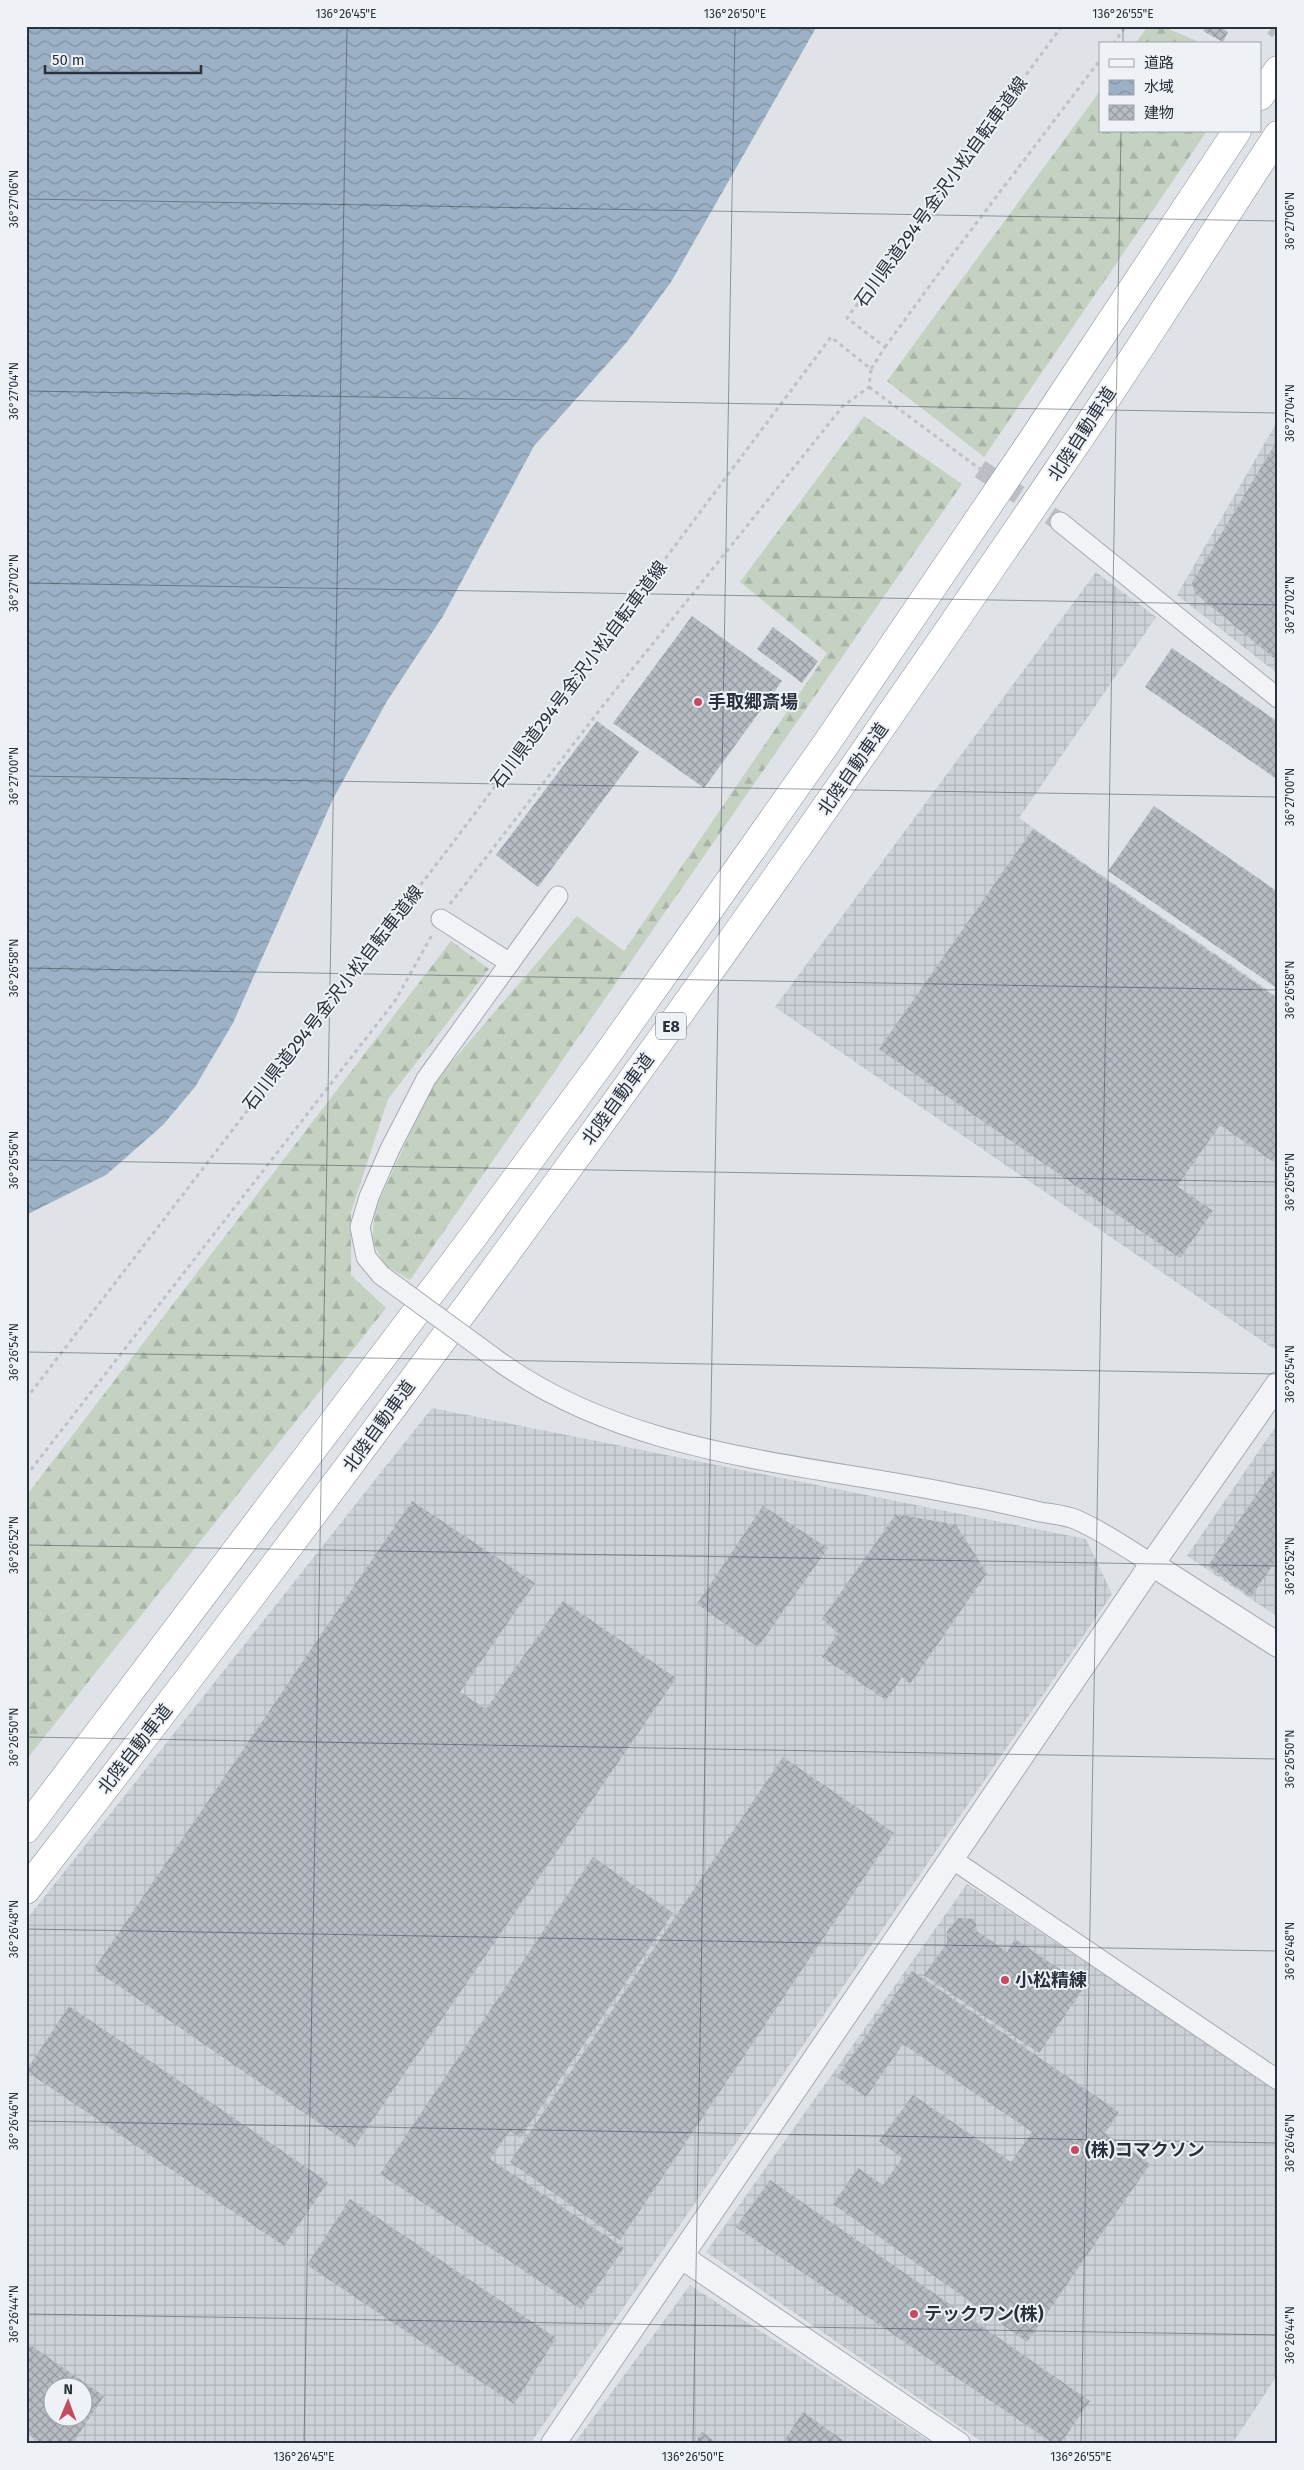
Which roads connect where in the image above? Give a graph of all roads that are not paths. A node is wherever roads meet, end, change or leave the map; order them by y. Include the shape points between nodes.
1 (1278, 70) edge
2 (1262, 93) edge
3 (1236, 132) edge
4 (1278, 135) edge
5 (1060, 522) tunnel mouth
6 (1278, 698) edge
7 (558, 896) dead end
8 (441, 919) dead end
9 (510, 962) junction
10 (1278, 1384) edge
11 (1152, 1564) junction
12 (1278, 1645) edge
13 (26, 1829) edge
14 (952, 1859) junction
15 (26, 1890) edge
16 (1278, 2080) edge
17 (682, 2257) junction
18 (553, 2444) edge
19 (958, 2444) edge

1 - 2 highway
3 - 13 highway, 北陸自動車道 / E8 via 826,744 614,1044 467,1245
4 - 15 highway, 北陸自動車道 / E8 via 1050,482 853,770 644,1063 343,1476
5 - 6 street
7 - 9 street
8 - 9 street
9 - 11 street, bridge via 426,1079 369,1197 360,1227 366,1257 381,1275 517,1374 574,1407 644,1432 724,1453 900,1482 1075,1519
10 - 11 street
11 - 12 street
11 - 14 street
14 - 16 street
14 - 17 street
17 - 18 street
17 - 19 street

